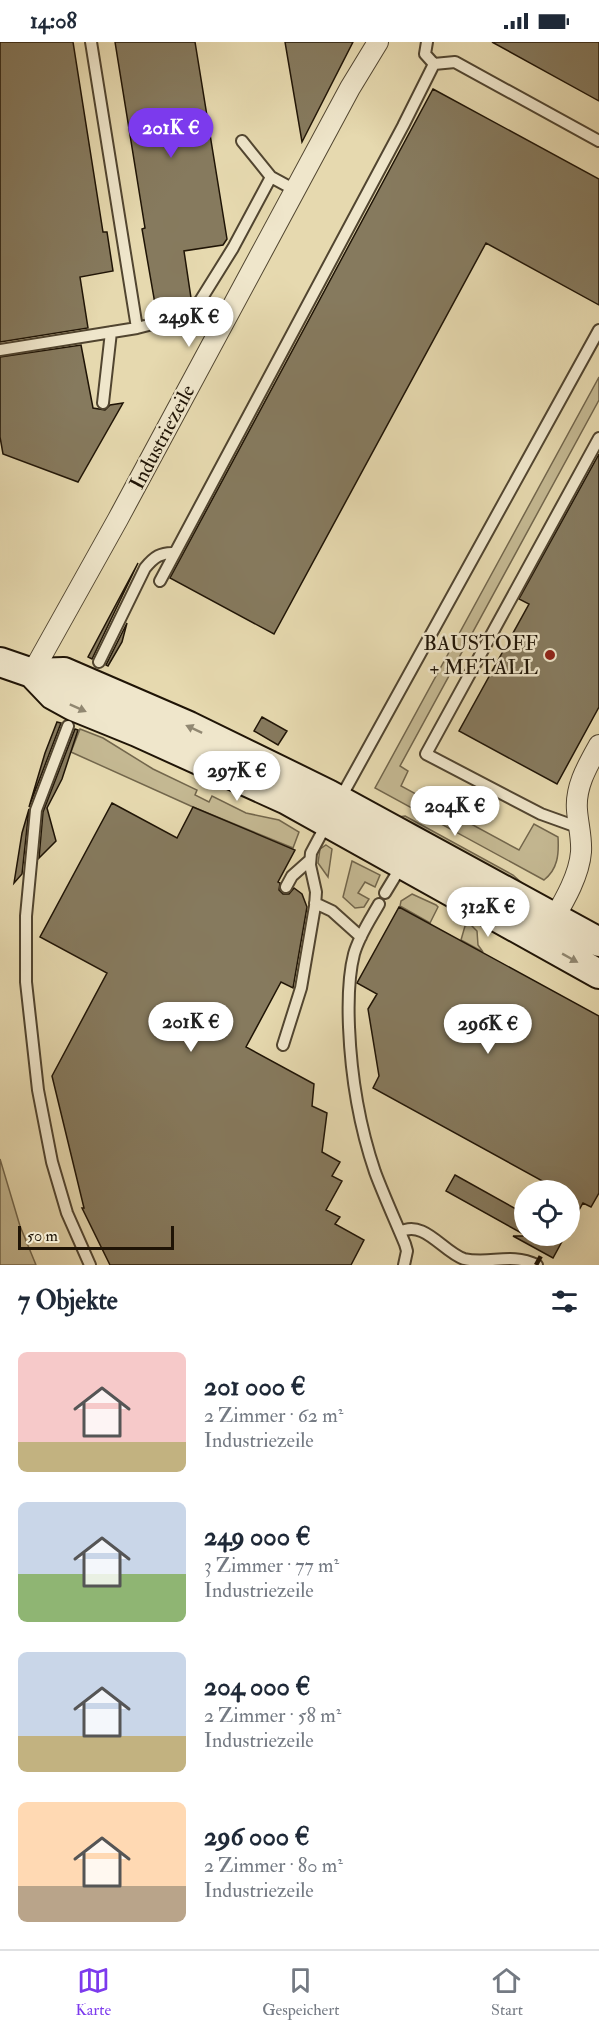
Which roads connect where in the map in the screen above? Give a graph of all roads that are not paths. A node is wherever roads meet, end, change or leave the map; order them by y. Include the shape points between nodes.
1 (91, 42) edge
2 (378, 42) edge
3 (428, 42) edge
4 (434, 64) junction
5 (242, 141) dead end
6 (599, 141) edge
7 (271, 177) junction
8 (295, 190) junction
9 (137, 328) junction
10 (599, 330) edge
11 (111, 333) junction
12 (0, 350) edge
13 (103, 403) dead end
14 (599, 438) edge
15 (175, 553) junction
16 (160, 581) dead end
17 (0, 662) edge
18 (99, 662) dead end
19 (32, 673) junction
20 (68, 726) dead end
21 (599, 745) edge
22 (334, 811) junction
23 (580, 828) junction
24 (408, 853) junction
25 (310, 860) junction
26 (286, 887) dead end
27 (385, 893) dead end
28 (315, 903) junction
29 (379, 904) dead end
30 (548, 929) junction
31 (361, 937) junction
32 (599, 942) edge
33 (599, 974) edge
34 (283, 1045) dead end
35 (400, 1232) junction
36 (90, 1265) edge
37 (404, 1265) edge
38 (537, 1265) edge

1 - 9 lane
2 - 8 street, Industriezeile
3 - 4 lane via 425,54
4 - 6 lane via 455,63
4 - 15 lane
5 - 7 lane
7 - 8 lane
7 - 9 lane via 200,301 180,317
8 - 19 street, Industriezeile
9 - 11 lane
10 - 22 lane
11 - 12 lane
11 - 13 lane
14 - 23 lane via 426,754 541,814
15 - 16 lane
15 - 18 lane via 164,552 146,568
17 - 19 main road
19 - 22 main road via 53,695 74,706 234,775
20 - 36 lane via 36,810 26,916 26,982 38,1090 52,1161 67,1213
21 - 23 street via 578,790
22 - 24 main road
22 - 25 lane
23 - 30 street via 581,853 575,877
24 - 27 lane
24 - 30 main road
25 - 26 lane
25 - 28 lane
28 - 31 lane via 332,911
28 - 34 lane via 301,988
29 - 31 lane
30 - 32 main road
30 -> 33 main road
31 - 35 lane via 349,986 351,1064 369,1150
35 - 37 lane via 407,1251
35 - 38 lane via 418,1228 451,1253 471,1262 516,1258

